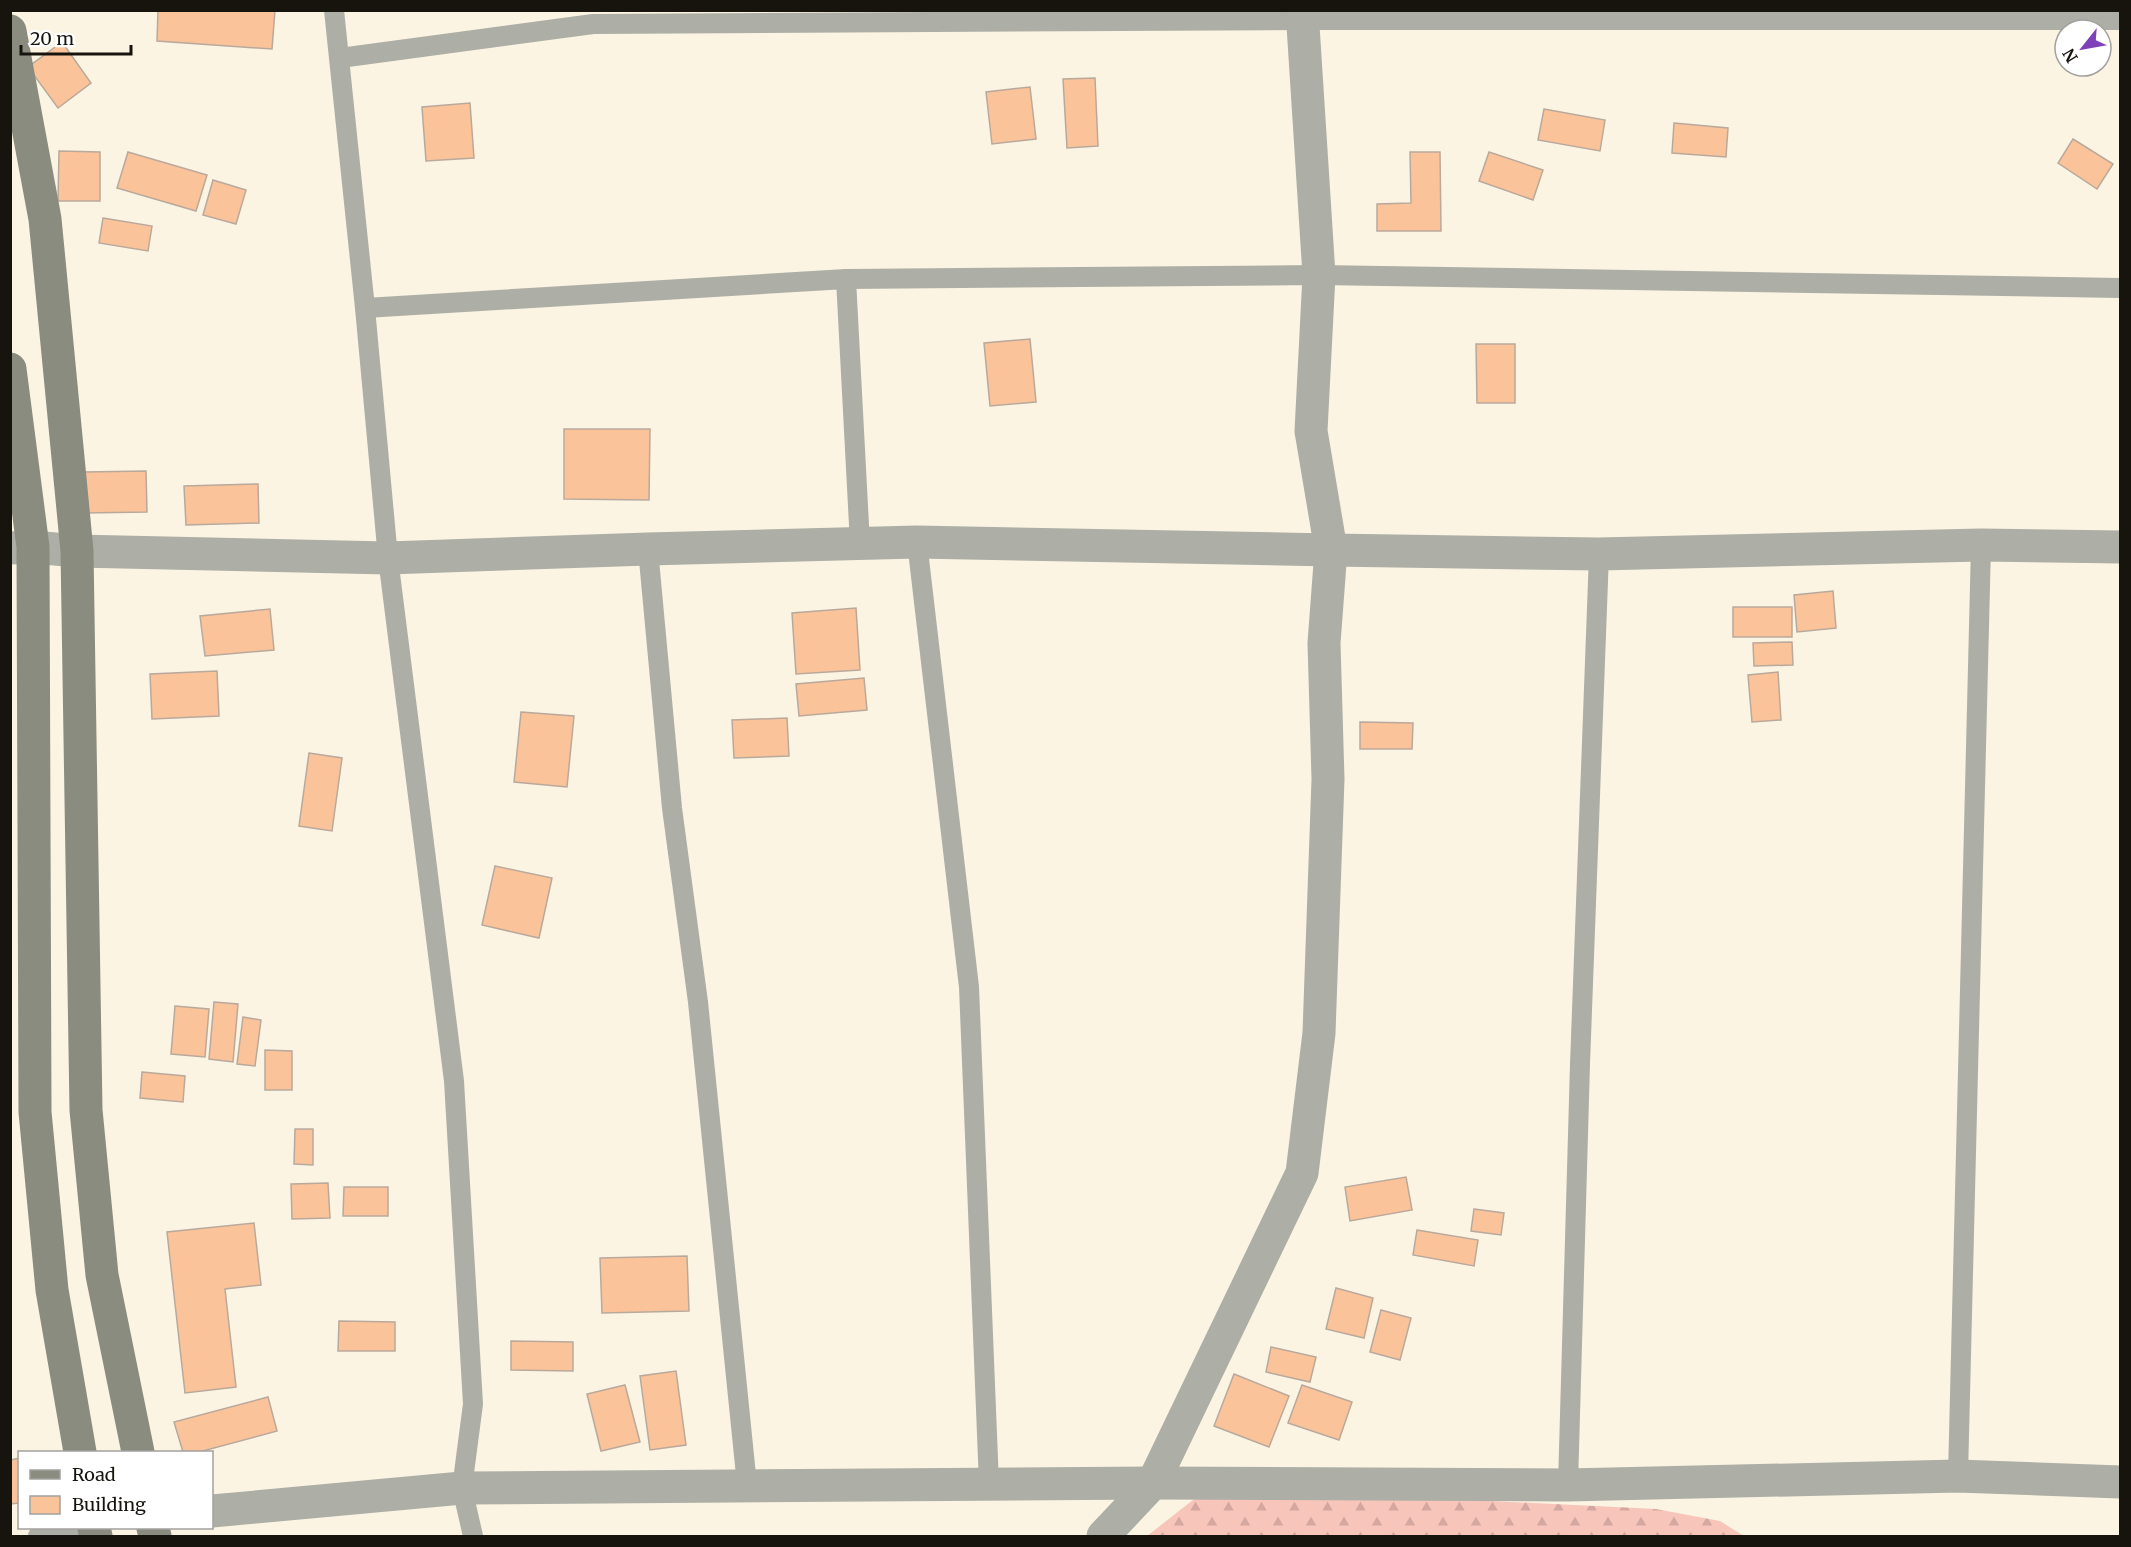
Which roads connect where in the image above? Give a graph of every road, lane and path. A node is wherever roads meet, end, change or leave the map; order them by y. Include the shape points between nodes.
1 (334, 10) edge
2 (1302, 15) edge
3 (2121, 20) edge
4 (10, 31) edge
5 (340, 58) junction
6 (1319, 275) junction
7 (846, 279) junction
8 (2121, 288) edge
9 (365, 308) junction
10 (10, 369) edge
11 (917, 542) junction
12 (860, 544) junction
13 (1981, 545) junction
14 (2121, 547) edge
15 (22, 548) edge
16 (648, 549) junction
17 (1331, 550) junction
18 (77, 551) junction
19 (1599, 554) junction
20 (388, 558) junction
21 (80, 1451) edge
22 (138, 1451) edge
23 (1958, 1476) junction
24 (2121, 1482) edge
25 (1153, 1483) junction
26 (989, 1484) junction
27 (747, 1485) junction
28 (1568, 1485) junction
29 (462, 1488) junction
30 (213, 1510) edge
31 (71, 1529) edge
32 (38, 1536) edge
33 (473, 1536) edge
34 (1103, 1536) edge

1 - 5 lane
2 - 3 lane
2 - 5 lane via 593,24
2 - 6 street
4 - 18 main road via 45,219
5 - 9 lane
6 - 7 lane
6 - 8 lane
6 - 17 street via 1311,432
7 - 9 lane
7 - 12 lane
9 - 20 lane
10 - 15 main road
11 - 12 street
11 - 17 street
11 - 26 lane via 969,987
12 - 16 street
13 - 14 street
13 - 19 street
13 - 23 lane
15 - 18 street
15 - 21 main road via 34,1112 52,1290
16 - 20 street
16 - 27 lane via 672,808 698,1002
17 - 19 street
17 - 25 street via 1324,643 1328,780 1319,1033 1302,1173
18 - 20 street
18 - 22 main road via 86,1110 102,1275
19 - 28 lane
20 - 29 lane via 454,1081 473,1404
23 - 24 street
23 - 28 street
25 - 26 street
25 - 28 street
25 - 34 street
26 - 27 street
27 - 29 street
29 - 30 street
29 - 33 lane
31 - 32 lane

